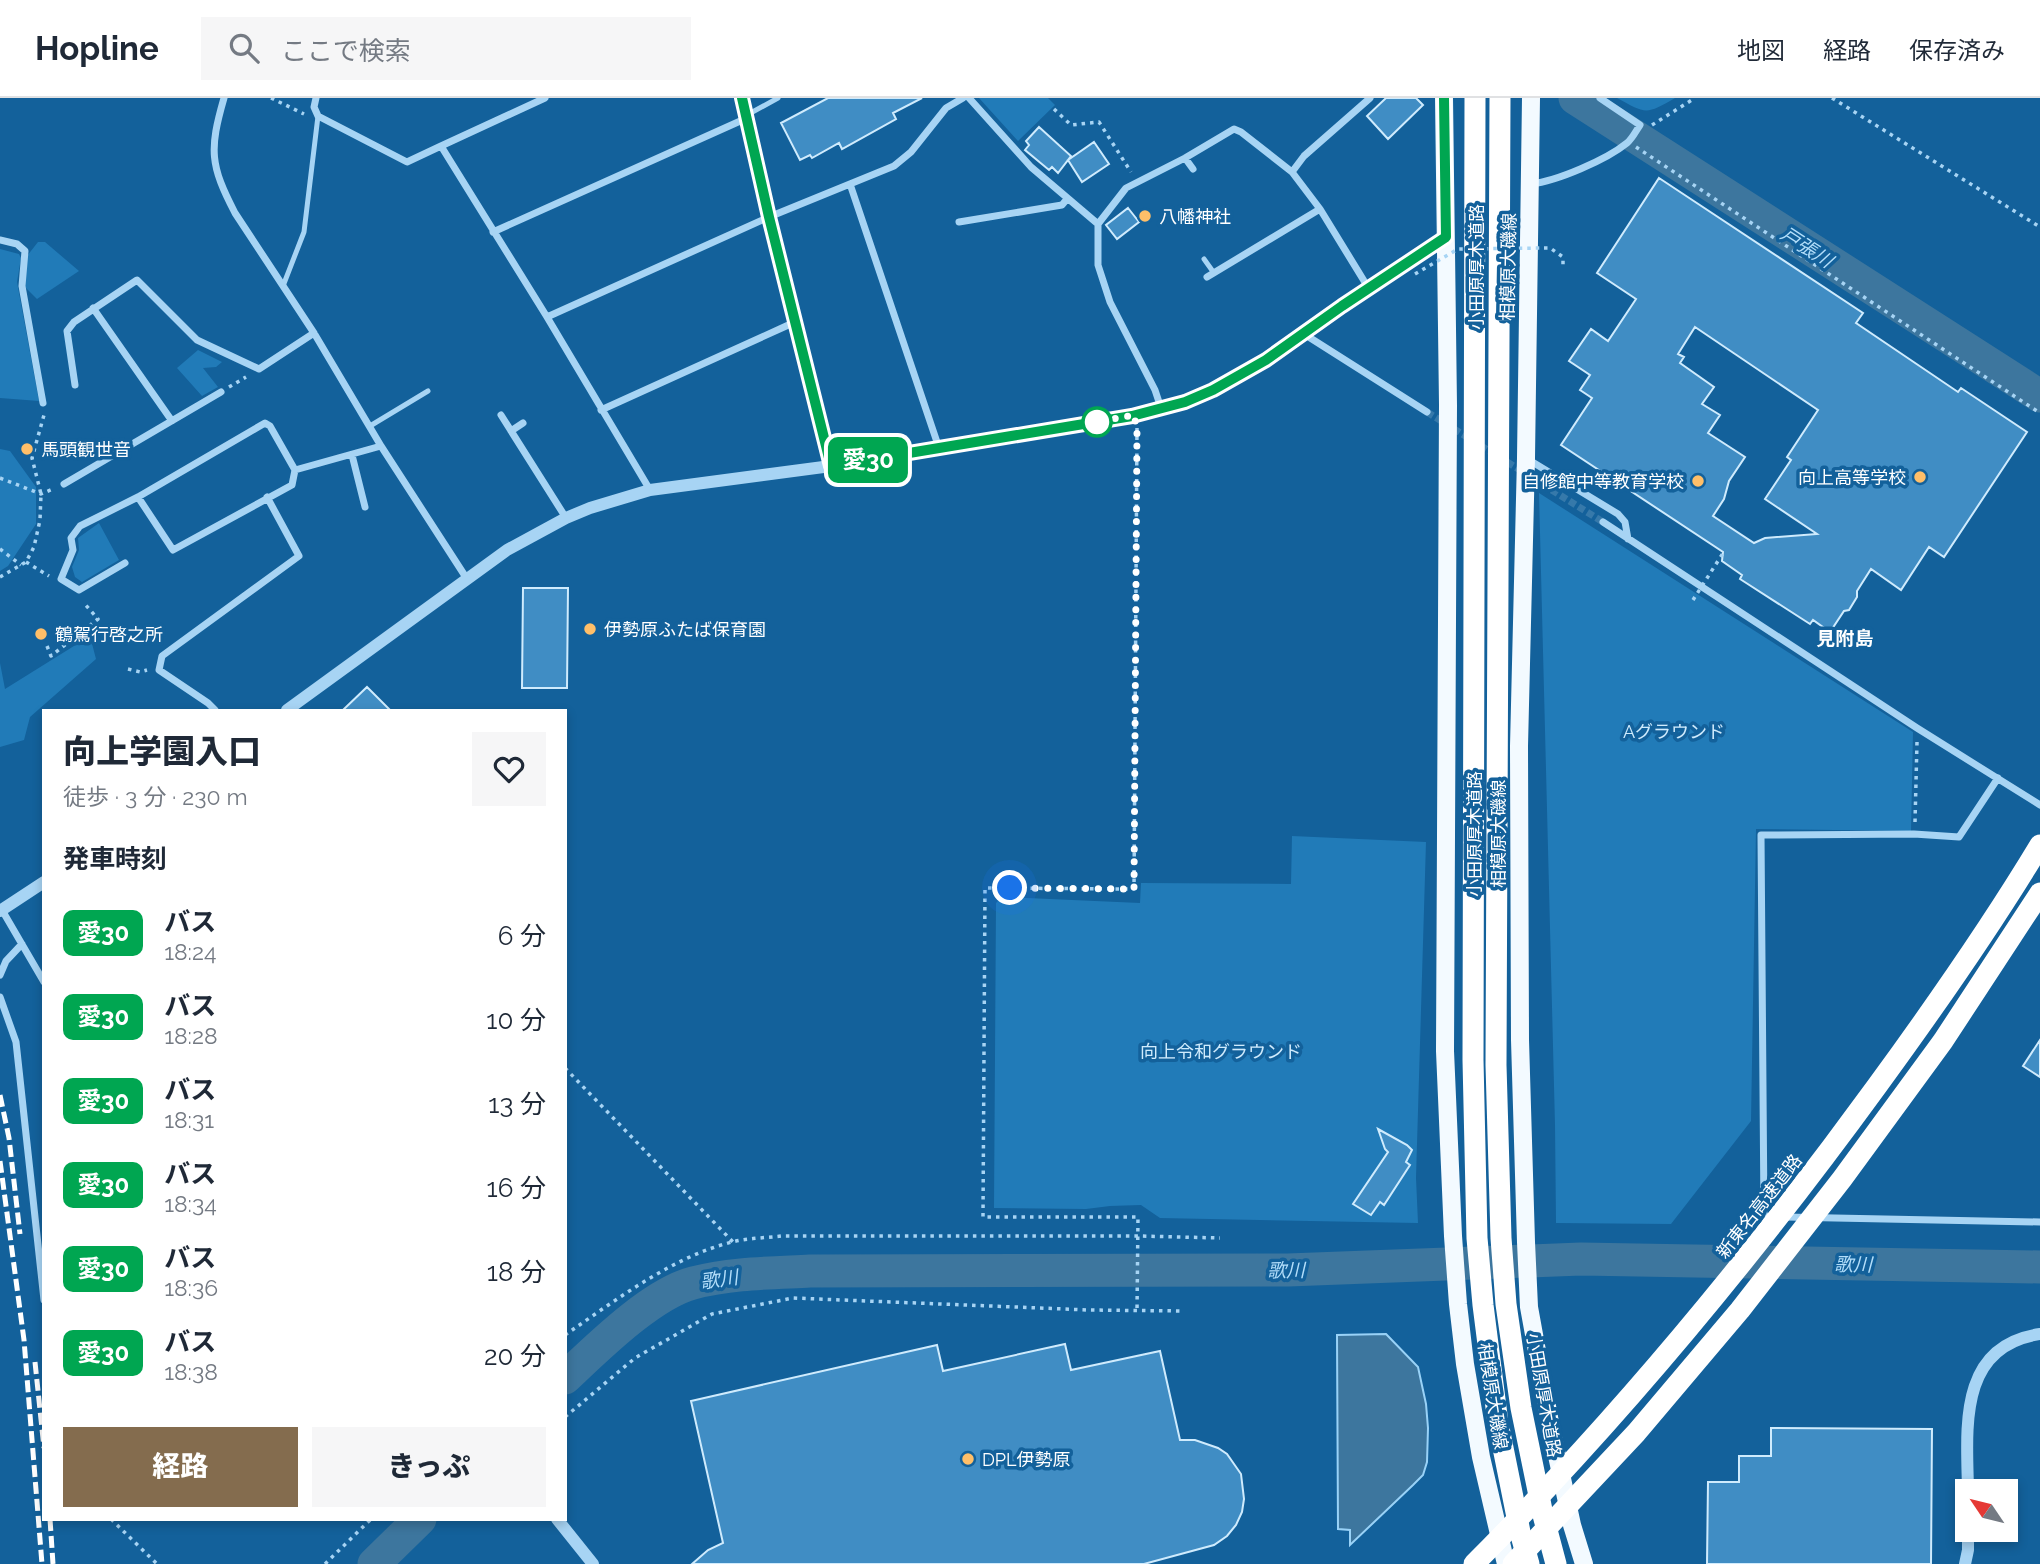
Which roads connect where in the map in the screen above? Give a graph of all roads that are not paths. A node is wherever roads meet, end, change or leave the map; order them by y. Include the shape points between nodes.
1 (224, 98) edge
2 (316, 98) edge
3 (545, 98) edge
4 (742, 98) edge
5 (778, 98) edge
6 (963, 98) edge
7 (969, 98) edge
8 (1370, 98) edge
9 (1444, 98) edge
10 (1475, 98) edge
11 (1500, 98) edge
12 (1531, 98) edge
13 (1600, 98) edge
14 (318, 116) junction
15 (747, 117) junction
16 (441, 146) junction
17 (1185, 158) junction
18 (1193, 169) dead end
19 (1293, 172) junction
20 (850, 184) junction
21 (1530, 184) junction
22 (1067, 199) junction
23 (1320, 209) junction
24 (769, 217) junction
25 (959, 222) dead end
26 (1098, 225) junction
27 (493, 232) junction
28 (1446, 237) junction
29 (0, 240) edge
30 (1204, 259) dead end
31 (1211, 275) joint
32 (283, 287) junction
33 (1368, 289) junction
34 (93, 308) junction
35 (547, 317) junction
36 (795, 322) junction
37 (314, 333) junction
38 (1304, 334) junction
39 (75, 385) dead end
40 (428, 391) dead end
41 (221, 392) road end
42 (43, 403) road end
43 (1161, 408) junction
44 (601, 410) junction
45 (1427, 412) tunnel mouth
46 (501, 415) dead end
47 (172, 421) junction
48 (523, 423) dead end
49 (370, 426) junction
50 (512, 431) junction
51 (381, 446) junction
52 (939, 448) junction
53 (352, 454) junction
54 (1526, 458) junction
55 (831, 466) junction
56 (295, 470) junction
57 (64, 484) dead end
58 (650, 490) junction
59 (138, 497) junction
60 (267, 497) junction
61 (365, 507) dead end
62 (566, 518) junction
63 (1603, 523) tunnel mouth
64 (1629, 539) junction
65 (125, 563) dead end
66 (467, 579) junction
67 (214, 709) edge
68 (288, 709) edge
69 (1998, 778) junction
70 (2040, 805) edge
71 (2040, 845) edge
72 (42, 883) edge
73 (2040, 893) edge
74 (1, 911) edge
75 (22, 944) junction
76 (0, 975) edge
77 (42, 980) edge
78 (0, 996) edge
79 (2040, 1222) edge
80 (42, 1282) edge
81 (2040, 1334) edge
82 (1968, 1479) edge
83 (559, 1521) edge
84 (1968, 1542) edge
85 (1968, 1550) junction
86 (593, 1564) edge
87 (1474, 1564) edge
88 (1506, 1564) edge
89 (1513, 1564) edge
90 (1529, 1564) edge
91 (1556, 1564) edge
92 (1584, 1564) edge
93 (1965, 1564) edge
94 (1974, 1564) edge

1 - 32 street via 213,142 214,162 225,195
2 - 14 street
3 - 16 street
4 - 15 street
5 - 15 lane
6 - 20 street via 946,108 894,166
7 - 22 street via 1031,167
8 - 19 street via 1304,156
9 - 28 main road, 相模原大磯線
10 - 90 highway, 小田原厚木道路 via 1476,1238 1498,1423
11 - 91 highway, 小田原厚木道路 via 1496,1065 1501,1238 1521,1408
12 - 21 main road, 相模原大磯線
13 - 21 street via 1639,127 1630,140 1564,177
14 - 16 street via 407,162
14 - 32 lane via 304,232
15 - 24 street
15 - 27 street
16 - 27 street
17 - 18 street
17 - 19 street via 1234,130
17 - 26 street via 1126,188
19 - 23 street
20 - 24 street
20 - 52 street
21 - 54 main road, 相模原大磯線
22 - 25 street via 1062,205
22 - 26 street
23 - 31 street
23 - 33 street
24 - 35 street
24 - 36 street
26 - 43 street via 1098,264 1110,302
27 - 35 street
28 - 33 street
28 - 88 main road, 相模原大磯線 via 1445,1051 1453,1236 1465,1364
29 - 42 street via 25,251 22,286
30 - 31 lane
32 - 37 street
33 - 38 street
34 - 37 street via 137,280 197,340 259,369
34 - 39 street via 66,331
34 - 47 street
35 - 44 street
36 - 44 street
36 - 55 street
37 - 49 street
38 - 43 street via 1213,390
38 - 45 street
40 - 49 lane
41 - 47 street
43 - 52 street
44 - 58 street
46 - 50 street
47 - 57 street
48 - 50 street
49 - 51 street
50 - 62 street
51 - 53 street
51 - 66 street
52 - 55 street
53 - 56 street
53 - 61 street
54 - 64 street via 1618,514
54 - 92 main road, 相模原大磯線 via 1519,746 1520,1040 1529,1307 1551,1428
55 - 58 street
56 - 59 street via 265,423
56 - 60 street via 292,485
58 - 62 street
59 - 60 street via 173,550
59 - 65 street via 80,526 71,538 73,550 61,579 79,590
60 - 67 street via 299,556 162,656 159,670
62 - 66 street via 506,550
63 - 64 street
64 - 69 street
66 - 68 street
69 - 70 street
69 - 79 street via 1959,837 1761,835 1765,1216
71 - 87 highway, 新東名高速道路, bridge via 1922,1024 1718,1295 1614,1416
72 - 74 street
73 - 89 highway, bridge via 1943,1041 1740,1310 1636,1433
74 - 75 street
75 - 76 street
75 - 77 street
78 - 80 street via 16,1042
81 - 82 street via 2002,1348 1979,1375 1967,1422
83 - 86 street
84 - 85 street
85 - 93 street
85 - 94 street

